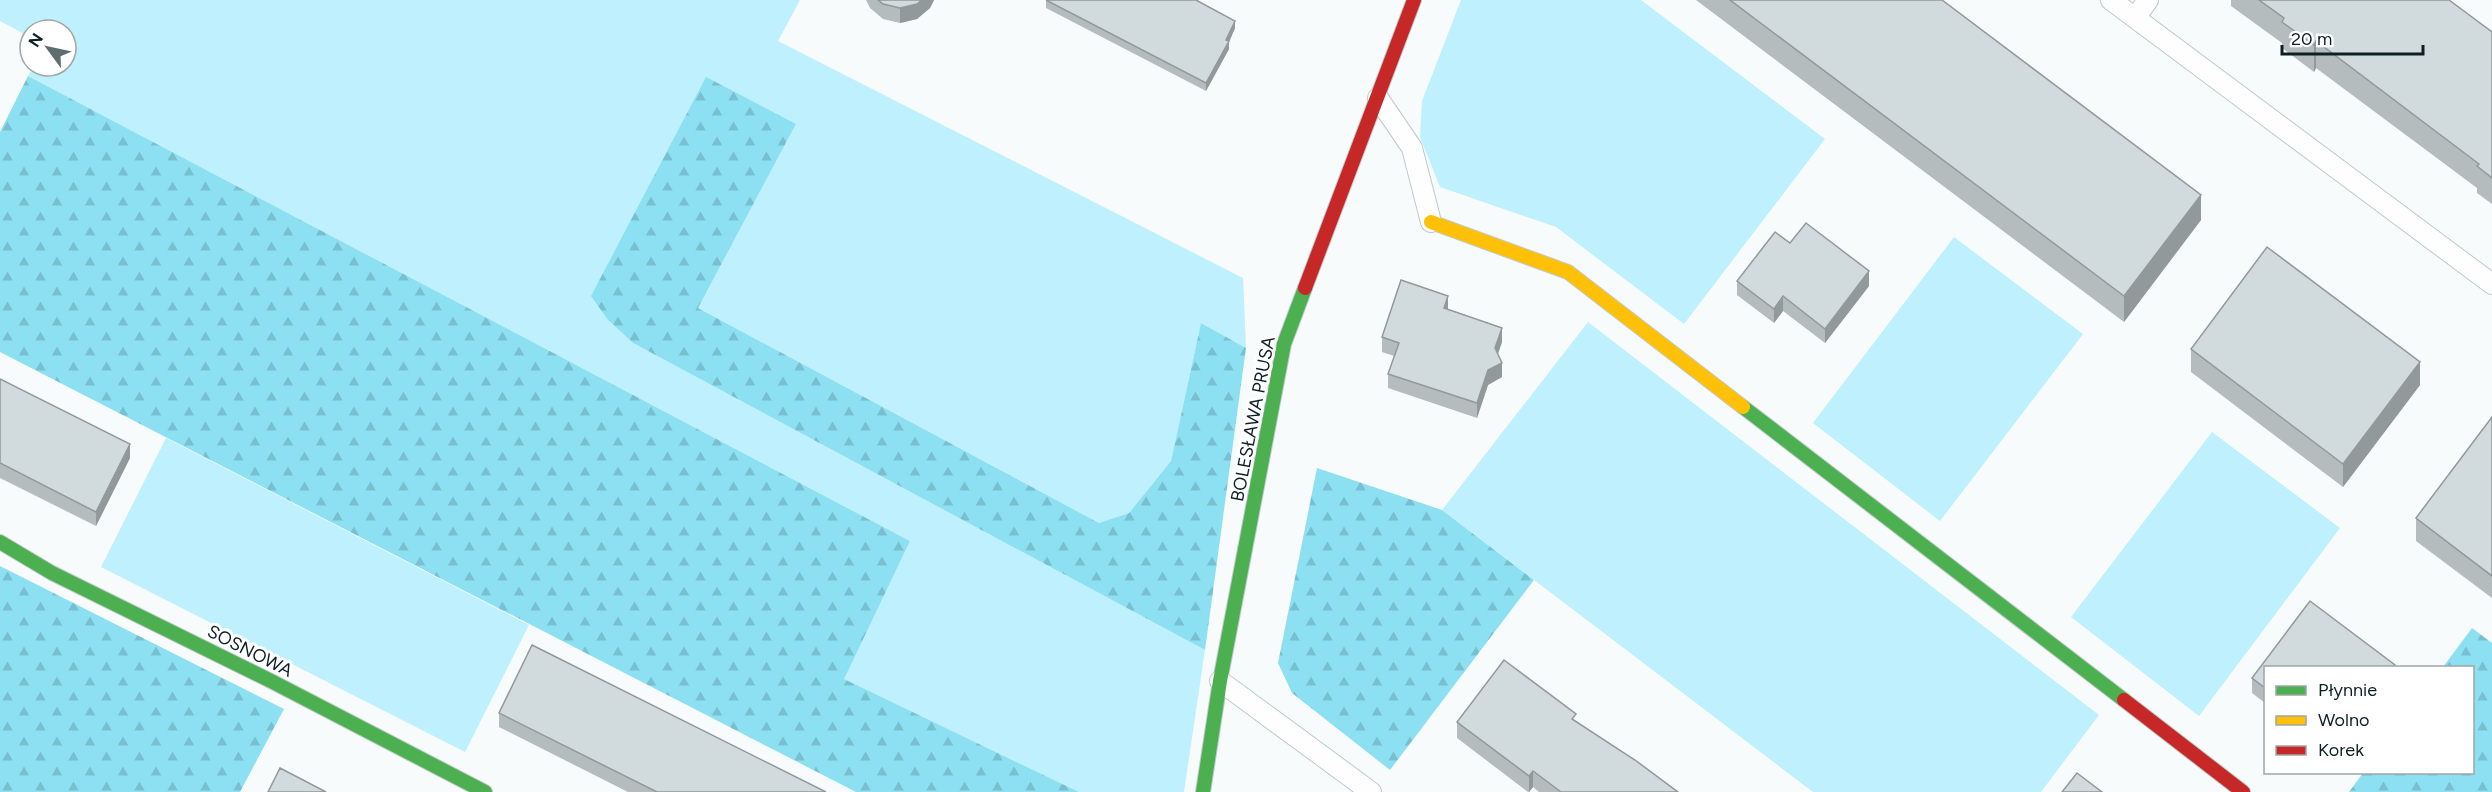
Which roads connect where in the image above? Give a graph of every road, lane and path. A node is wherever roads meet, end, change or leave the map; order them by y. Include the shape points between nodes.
1 (1414, 0) edge
2 (2110, 0) edge
3 (2148, 0) edge
4 (2135, 18) junction
5 (1378, 98) junction
6 (1431, 222) joint
7 (2492, 284) edge
8 (0, 543) edge
9 (1220, 681) junction
10 (485, 792) edge
11 (1203, 792) edge
12 (1371, 792) edge
13 (2243, 792) edge

1 - 5 street, BOLESŁAWA PRUSA
2 - 4 lane
3 - 4 lane
4 - 7 lane
5 - 6 lane via 1412,148
5 - 9 street, BOLESŁAWA PRUSA via 1284,344
6 - 13 street via 1568,272
8 - 10 street, SOSNOWA
9 - 11 street, BOLESŁAWA PRUSA
9 - 12 lane

